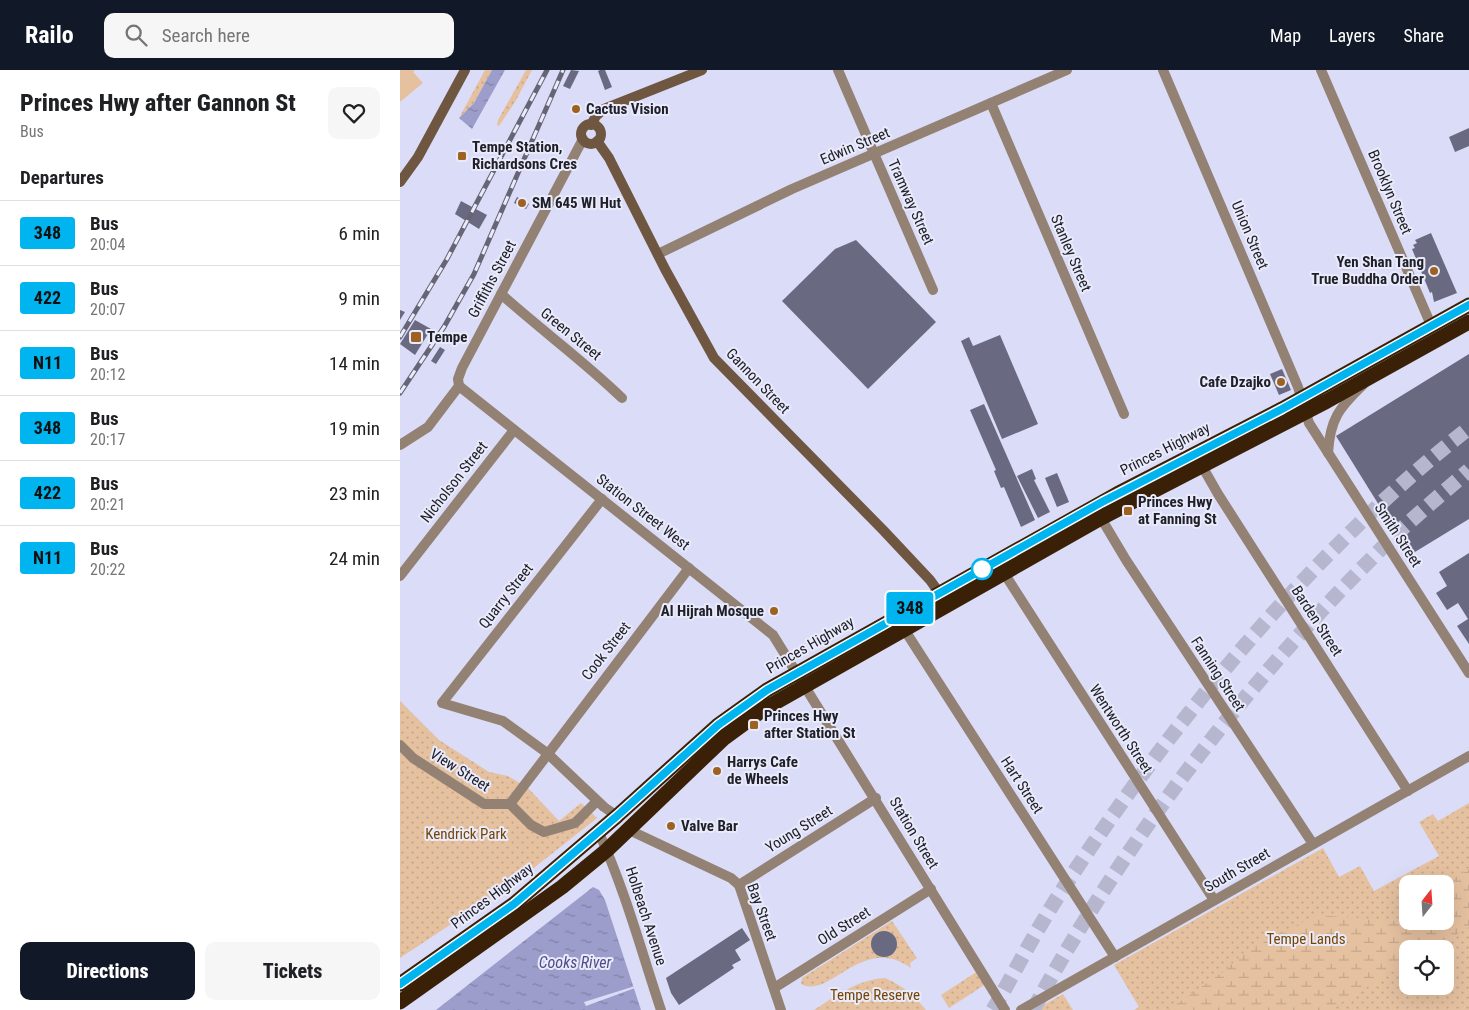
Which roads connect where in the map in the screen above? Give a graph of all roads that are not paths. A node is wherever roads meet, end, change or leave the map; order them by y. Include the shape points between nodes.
1 (465, 70) edge
2 (702, 70) edge
3 (838, 70) edge
4 (1067, 70) edge
5 (1165, 70) edge
6 (1321, 70) edge
7 (991, 104) junction
8 (591, 124) junction
9 (583, 139) junction
10 (597, 141) junction
11 (874, 154) junction
12 (400, 182) edge
13 (658, 254) junction
14 (933, 290) dead end
15 (501, 294) junction
16 (1469, 305) edge
17 (1469, 322) edge
18 (1431, 325) junction
19 (1375, 374) junction
20 (459, 386) junction
21 (1302, 397) junction
22 (622, 398) dead end
23 (1305, 412) junction
24 (1124, 414) dead end
25 (514, 430) junction
26 (400, 445) edge
27 (1328, 453) junction
28 (1202, 466) junction
29 (602, 499) junction
30 (1101, 518) junction
31 (690, 568) junction
32 (1004, 573) junction
33 (400, 576) edge
34 (943, 599) junction
35 (904, 629) junction
36 (1469, 673) edge
37 (801, 678) junction
38 (400, 745) edge
39 (547, 753) junction
40 (1469, 756) edge
41 (1408, 791) junction
42 (876, 798) junction
43 (597, 801) junction
44 (510, 804) junction
45 (617, 816) junction
46 (626, 829) junction
47 (599, 833) junction
48 (1312, 844) junction
49 (607, 850) junction
50 (739, 885) junction
51 (931, 889) junction
52 (1214, 900) junction
53 (1114, 957) junction
54 (400, 984) edge
55 (774, 988) junction
56 (400, 1002) edge
57 (661, 1010) edge
58 (781, 1010) edge
59 (1005, 1010) edge
60 (1021, 1010) edge

1 - 12 street via 418,157
2 - 8 street via 604,110
3 - 11 street, Tramway Street
4 - 7 street, Edwin Street
5 - 21 street, Union Street
6 - 18 street, Brooklyn Street
7 - 11 street, Edwin Street
7 - 24 street, Stanley Street
8 - 9 street via 582,131
8 - 10 street via 600,131
9 - 10 street via 590,144
9 - 15 street, Griffiths Street
10 - 13 street, Gannon Street
11 - 13 street, Edwin Street via 792,189
11 - 14 street, Tramway Street
13 - 34 street, Gannon Street via 714,358 884,531
15 - 20 street, Griffiths Street via 459,374
15 - 22 street, Green Street via 551,339 590,367
16 - 18 highway, Princes Highway
17 - 19 highway, Princes Highway
18 - 21 highway, Princes Highway
19 - 23 highway, Princes Highway
19 - 27 street via 1338,413 1330,429
20 - 25 street, Station Street West
20 - 26 street, Griffiths Street via 428,427
21 - 23 street, Union Street
21 - 34 highway, Princes Highway via 1117,494
23 - 27 street, Smith Street via 1308,423
23 - 28 highway, Princes Highway
25 - 29 street, Station Street West
25 - 33 street, Nicholson Street
27 - 36 street, Smith Street
28 - 30 highway, Princes Highway
28 - 41 street, Barden Street
29 - 31 street, Station Street West
29 - 39 street, Quarry Street via 442,703 503,721
30 - 32 highway, Princes Highway
30 - 48 street, Fanning Street
31 - 37 street, Station Street West via 773,634
31 - 39 street, Cook Street
32 - 34 highway, Princes Highway
32 - 52 street, Wentworth Street
34 - 35 highway, Princes Highway
34 - 37 highway, Princes Highway
35 - 37 highway, Princes Highway
35 - 53 street, Hart Street
37 - 42 street, Station Street
37 - 45 highway, Princes Highway via 718,725
37 - 46 highway, Princes Highway via 723,739
38 - 44 street, View Street via 413,758 484,804
39 - 43 street
39 - 44 street
40 - 41 street, South Street
41 - 48 street, South Street
42 - 50 street, Young Street
42 - 51 street, Station Street
43 - 44 street via 576,823 544,832
43 - 45 street
45 - 47 highway, Princes Highway
46 - 49 highway, Princes Highway
46 - 50 street, Bay Street via 731,878
47 - 49 street, Holbeach Avenue
47 - 54 highway, Princes Highway via 514,904
48 - 52 street, South Street
49 - 56 highway, Princes Highway via 562,888
49 - 57 street, Holbeach Avenue via 626,897
50 - 55 street, Bay Street
51 - 55 street, Old Street
51 - 59 street, Station Street
52 - 53 street, South Street
53 - 60 street, South Street
55 - 58 street, Bay Street

